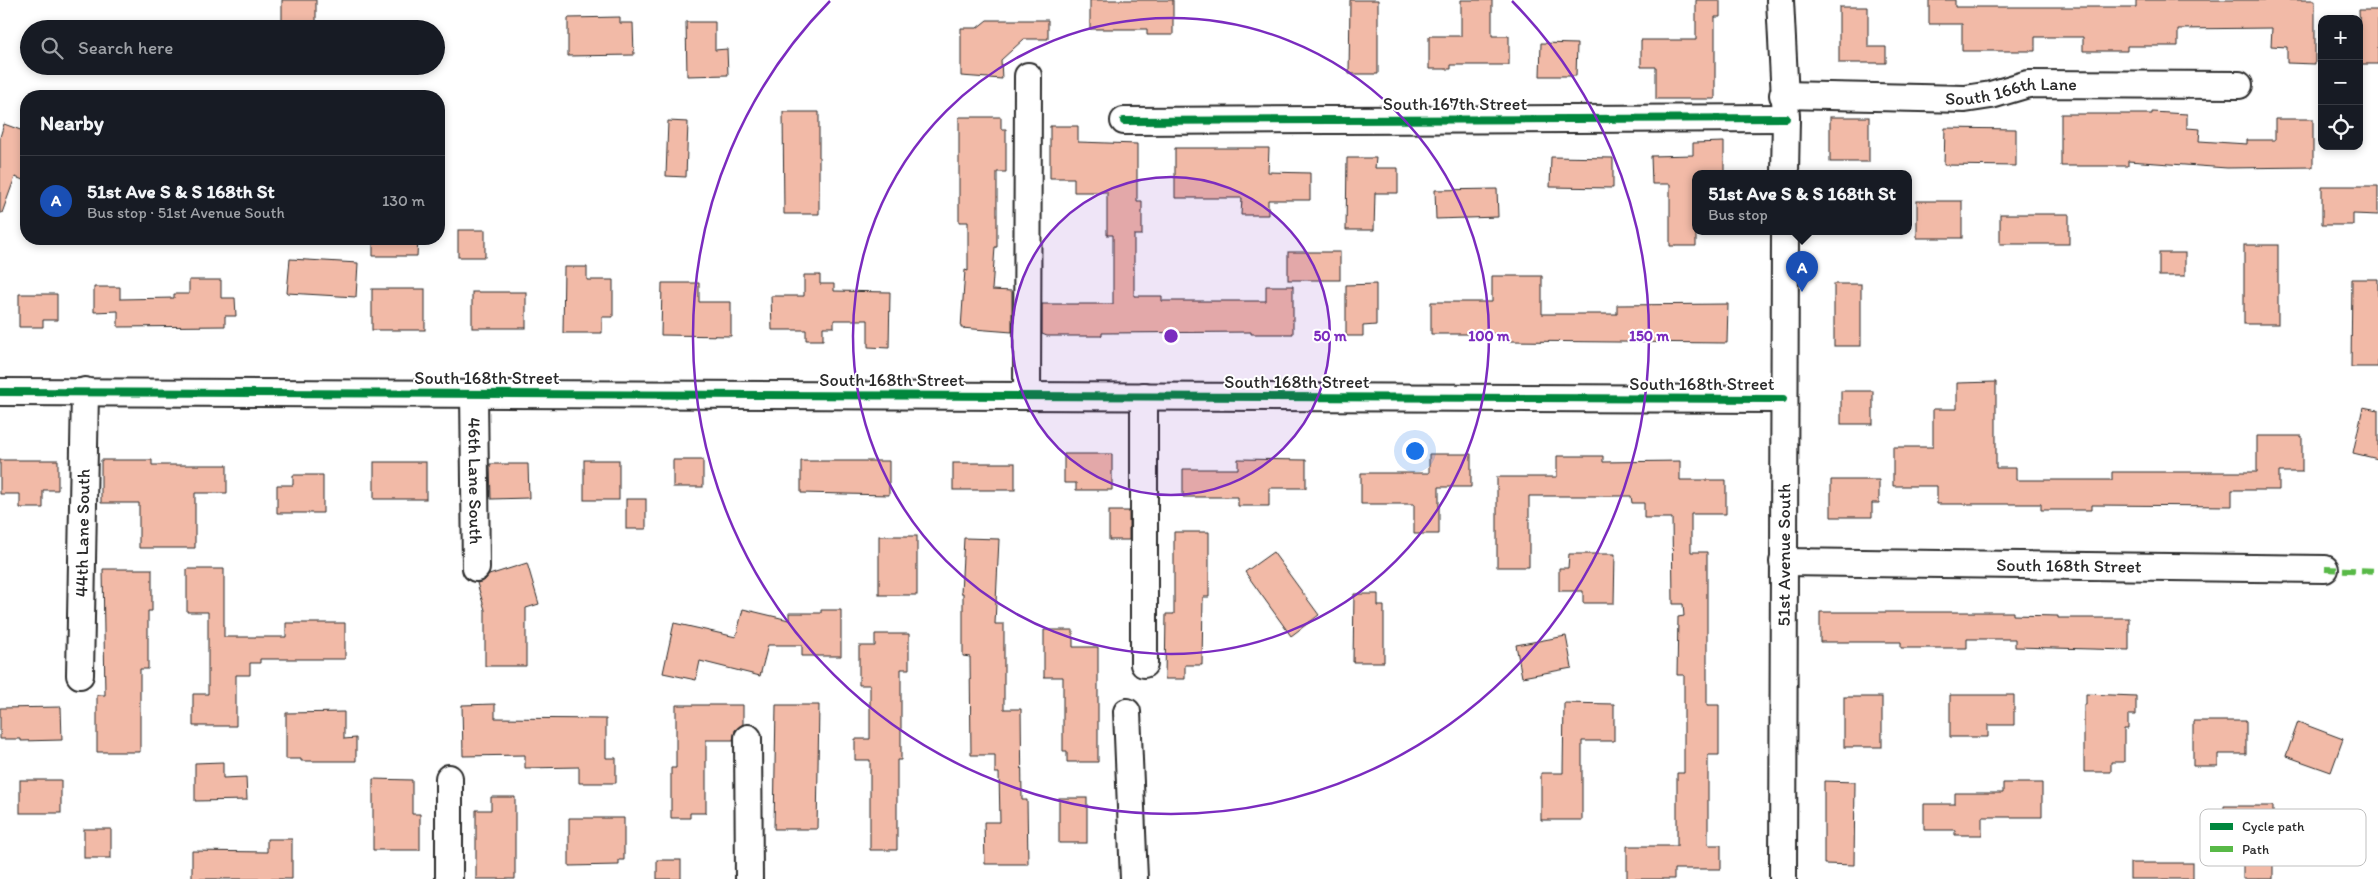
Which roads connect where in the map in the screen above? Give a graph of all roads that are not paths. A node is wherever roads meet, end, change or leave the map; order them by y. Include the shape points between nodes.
1 (1780, 0) edge
2 (1028, 76) dead end
3 (2239, 85) dead end
4 (1785, 106) junction
5 (1124, 121) dead end
6 (1785, 170) edge
7 (1785, 235) edge
8 (0, 392) edge
9 (85, 392) junction
10 (474, 393) junction
11 (1027, 396) junction
12 (1144, 396) junction
13 (1784, 399) junction
14 (1784, 562) junction
15 (476, 568) dead end
16 (2325, 569) dead end
17 (1144, 664) dead end
18 (80, 675) dead end
19 (1127, 712) dead end
20 (748, 738) dead end
21 (449, 778) dead end
22 (449, 879) edge
23 (749, 879) edge
24 (1134, 879) edge
25 (1784, 879) edge

1 - 4 street
2 - 11 street
3 - 4 street, South 166th Lane via 2038,83 1965,99
4 - 5 street, South 167th Street
4 - 6 street
7 - 13 street, 51st Avenue South
8 - 9 street, South 168th Street
9 - 10 street, South 168th Street
9 - 18 street, 44th Lane South
10 - 11 street, South 168th Street
10 - 15 street, 46th Lane South
11 - 12 street, South 168th Street
12 - 13 street, South 168th Street
12 - 17 street
13 - 14 street, 51st Avenue South
14 - 16 street, South 168th Street
14 - 25 street, 51st Avenue South
19 - 24 street
20 - 23 street
21 - 22 street

